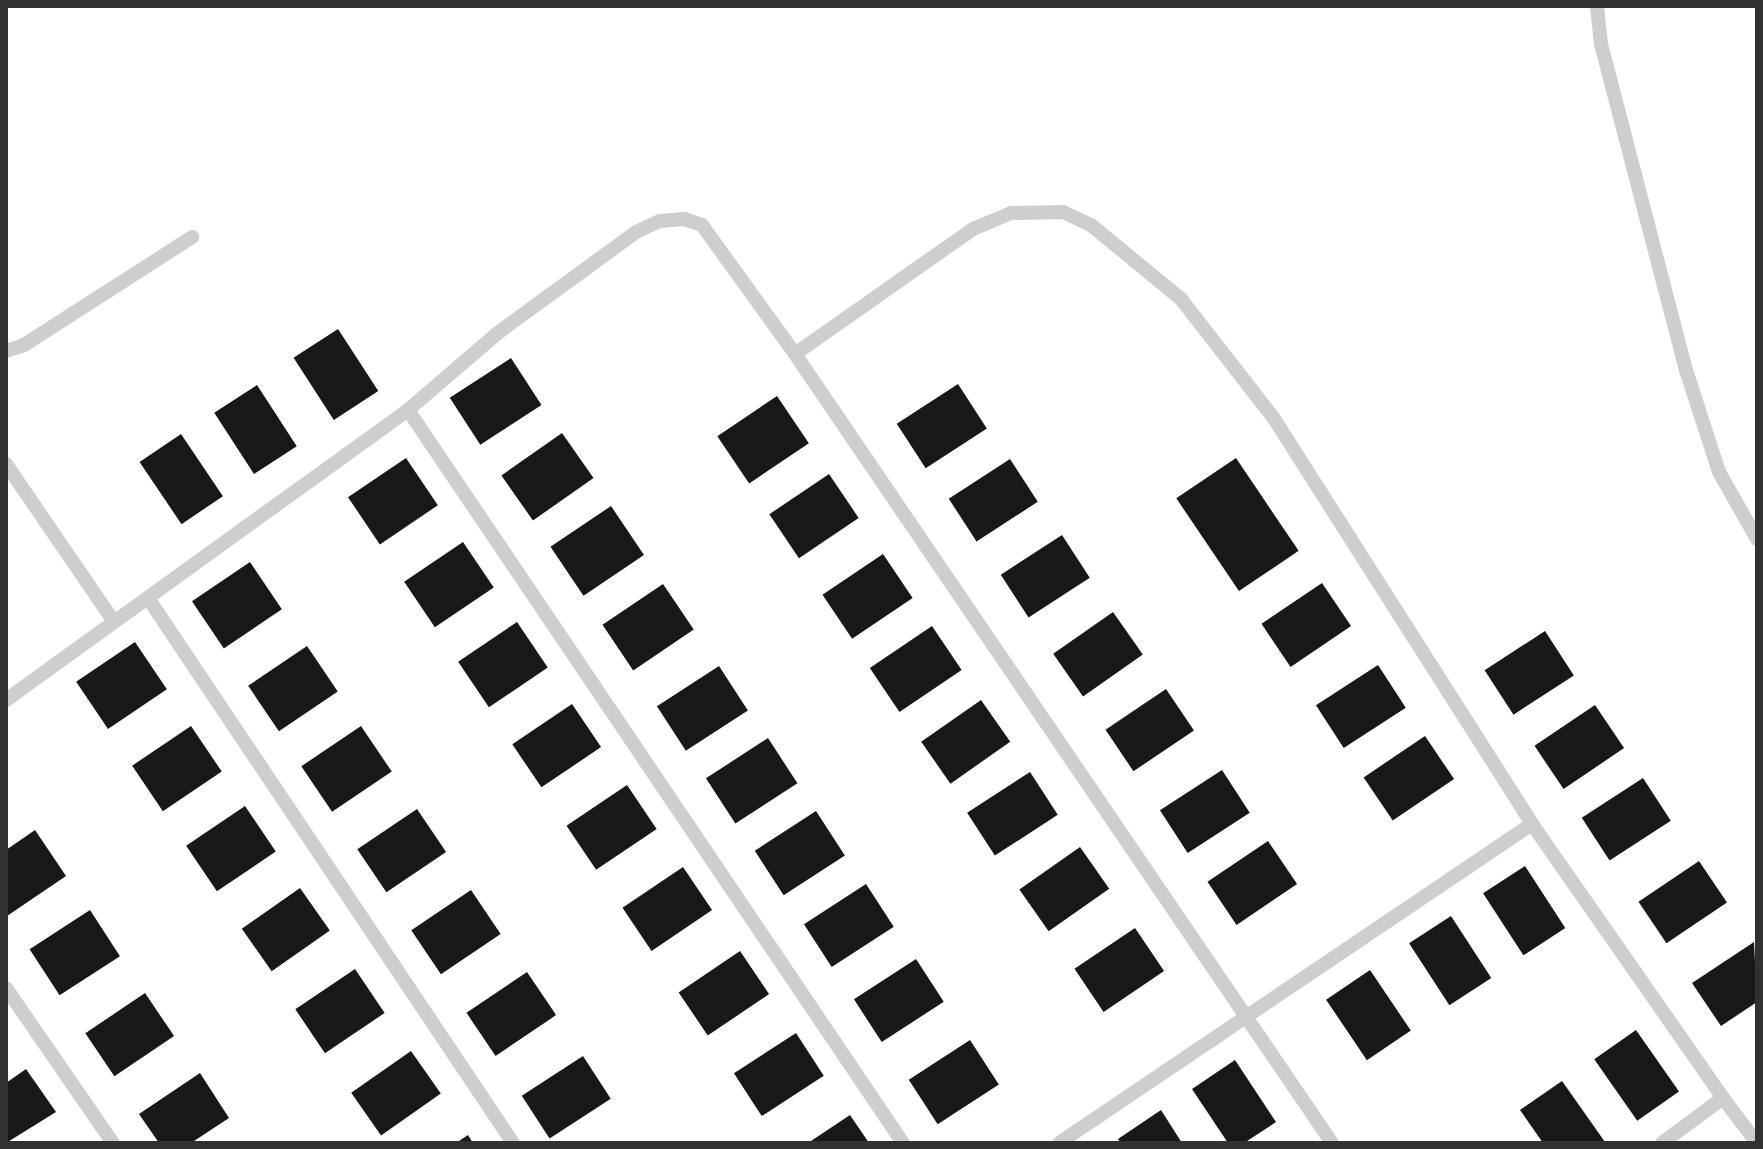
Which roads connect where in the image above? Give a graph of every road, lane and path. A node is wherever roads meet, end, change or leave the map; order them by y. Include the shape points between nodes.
1 (1597, 6) edge
2 (192, 237) dead end
3 (6, 351) edge
4 (795, 354) junction
5 (408, 410) junction
6 (6, 464) edge
7 (1757, 539) edge
8 (148, 598) junction
9 (114, 622) junction
10 (6, 700) edge
11 (1532, 824) junction
12 (6, 988) edge
13 (1245, 1018) junction
14 (1723, 1098) junction
15 (113, 1143) edge
16 (513, 1143) edge
17 (903, 1143) edge
18 (1059, 1143) edge
19 (1332, 1143) edge
20 (1662, 1143) edge
21 (1757, 1143) edge

1 - 7 lane via 1601,44 1687,373 1719,472
2 - 3 lane via 24,345
4 - 5 lane via 702,225 684,219 660,221 636,232 499,332
4 - 11 lane via 973,229 1011,213 1036,210 1063,212 1091,225 1181,299 1273,417
4 - 13 lane
5 - 8 lane
5 - 17 lane
6 - 9 lane
8 - 9 lane
8 - 16 lane
9 - 10 lane
11 - 13 lane
11 - 14 lane
12 - 15 lane
13 - 18 lane
13 - 19 lane
14 - 20 lane
14 - 21 lane

